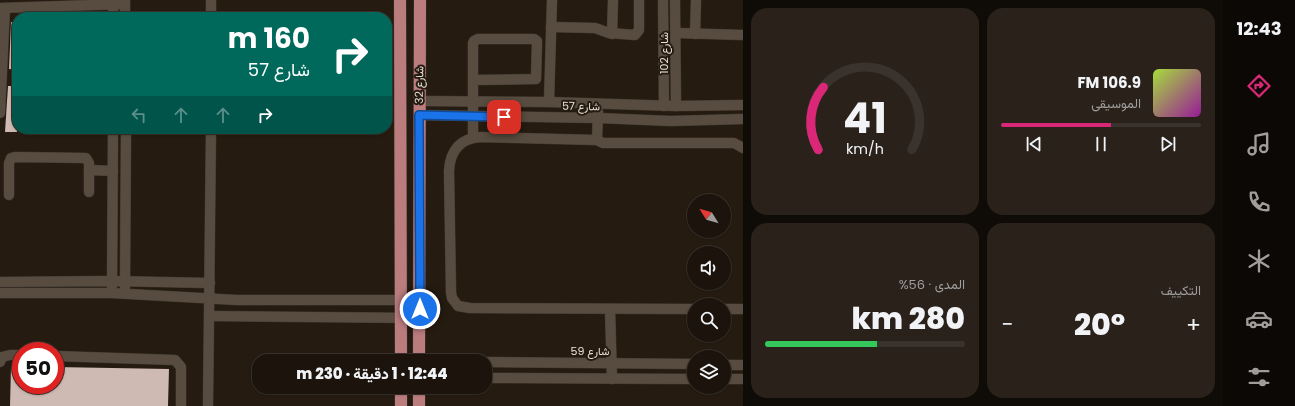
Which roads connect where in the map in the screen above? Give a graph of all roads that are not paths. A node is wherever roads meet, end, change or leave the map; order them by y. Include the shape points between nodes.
1 (212, 0) edge
2 (400, 0) edge
3 (420, 0) edge
4 (552, 0) edge
5 (613, 0) edge
6 (639, 0) edge
7 (663, 0) edge
8 (675, 0) edge
9 (696, 0) edge
10 (125, 2) edge
11 (113, 3) edge
12 (2, 8) edge
13 (211, 12) edge
14 (551, 27) junction
15 (676, 33) junction
16 (612, 34) junction
17 (695, 34) junction
18 (743, 35) edge
19 (473, 80) junction
20 (400, 101) junction
21 (419, 101) junction
22 (473, 102) junction
23 (549, 102) junction
24 (599, 104) junction
25 (743, 104) edge
26 (664, 106) junction
27 (676, 106) junction
28 (0, 113) edge
29 (400, 115) junction
30 (419, 115) junction
31 (473, 116) junction
32 (598, 118) junction
33 (743, 119) edge
34 (113, 134) edge
35 (126, 134) edge
36 (211, 134) edge
37 (473, 137) junction
38 (597, 140) junction
39 (743, 148) edge
40 (89, 170) junction
41 (114, 171) junction
42 (89, 192) dead end
43 (9, 195) dead end
44 (114, 212) junction
45 (126, 213) junction
46 (112, 280) junction
47 (125, 281) junction
48 (0, 282) edge
49 (210, 283) junction
50 (0, 293) edge
51 (111, 293) junction
52 (125, 293) junction
53 (210, 299) junction
54 (401, 300) junction
55 (420, 300) junction
56 (610, 308) junction
57 (687, 309) edge
58 (731, 309) edge
59 (743, 309) edge
60 (209, 316) junction
61 (401, 318) junction
62 (420, 318) junction
63 (401, 354) edge
64 (419, 354) edge
65 (12, 355) edge
66 (64, 356) edge
67 (0, 362) edge
68 (492, 362) edge
69 (611, 363) junction
70 (687, 364) edge
71 (731, 365) edge
72 (743, 365) edge
73 (492, 378) edge
74 (612, 379) junction
75 (687, 379) edge
76 (731, 379) edge
77 (743, 379) edge
78 (400, 394) edge
79 (419, 394) edge
80 (181, 406) edge
81 (208, 406) edge
82 (400, 406) edge
83 (419, 406) edge

1 - 13 street
2 - 20 main road, شارع 32
3 - 21 main road, شارع 32
4 - 14 street
5 - 16 street
6 - 16 street via 637,34
7 - 26 street, شارع 102
8 - 15 street, شارع 102
9 - 17 street
10 - 11 street
11 - 12 street
12 - 28 street
14 - 16 street via 595,28
14 - 23 street
15 - 17 street
15 - 27 street, شارع 102
17 - 18 street
19 - 19 street via 475,40 537,41 536,79
19 - 22 street
20 - 21 main road
20 - 29 main road, شارع 32
21 - 22 street, شارع 57
21 - 30 main road, شارع 32
22 - 23 street, شارع 57
22 - 31 street
23 - 24 street, شارع 57
24 - 26 street, شارع 57
24 - 32 street
25 - 27 street, شارع 57
26 - 27 street, شارع 57
29 - 30 main road
29 - 54 main road, شارع 32
30 - 31 street, شارع 57
30 - 55 main road, شارع 32
31 - 32 street, شارع 57
31 - 37 street
32 - 33 street, شارع 57 via 671,121
32 - 38 street
34 - 41 street
35 - 45 street
36 - 49 street
37 - 38 street
37 - 56 street via 454,149 450,163 451,292 454,302 458,306 470,308
38 - 39 street via 603,143 734,143
40 - 41 street
40 - 42 street
40 - 43 street via 89,161 85,157 13,157 9,163
41 - 44 street
44 - 45 street
44 - 46 street
45 - 47 street
46 - 47 street
46 - 48 street
46 - 51 street
47 - 49 street
47 - 52 street
49 - 53 street
50 - 51 street
51 - 52 street
52 - 53 street
53 - 54 street
53 - 60 street
54 - 55 street
54 - 61 main road, شارع 32
55 - 62 main road, شارع 32
56 - 57 street
56 - 69 street
58 - 59 street
60 - 61 street
60 - 81 street
61 - 62 street
61 - 63 main road, شارع 32
62 - 64 main road, شارع 32
65 - 67 street via 2,357
66 - 80 street via 175,360 181,367
68 - 69 street, شارع 59
69 - 70 street, شارع 59
69 - 74 street
71 - 72 street
73 - 74 street
74 - 75 street
76 - 77 street
78 - 82 main road
79 - 83 main road

